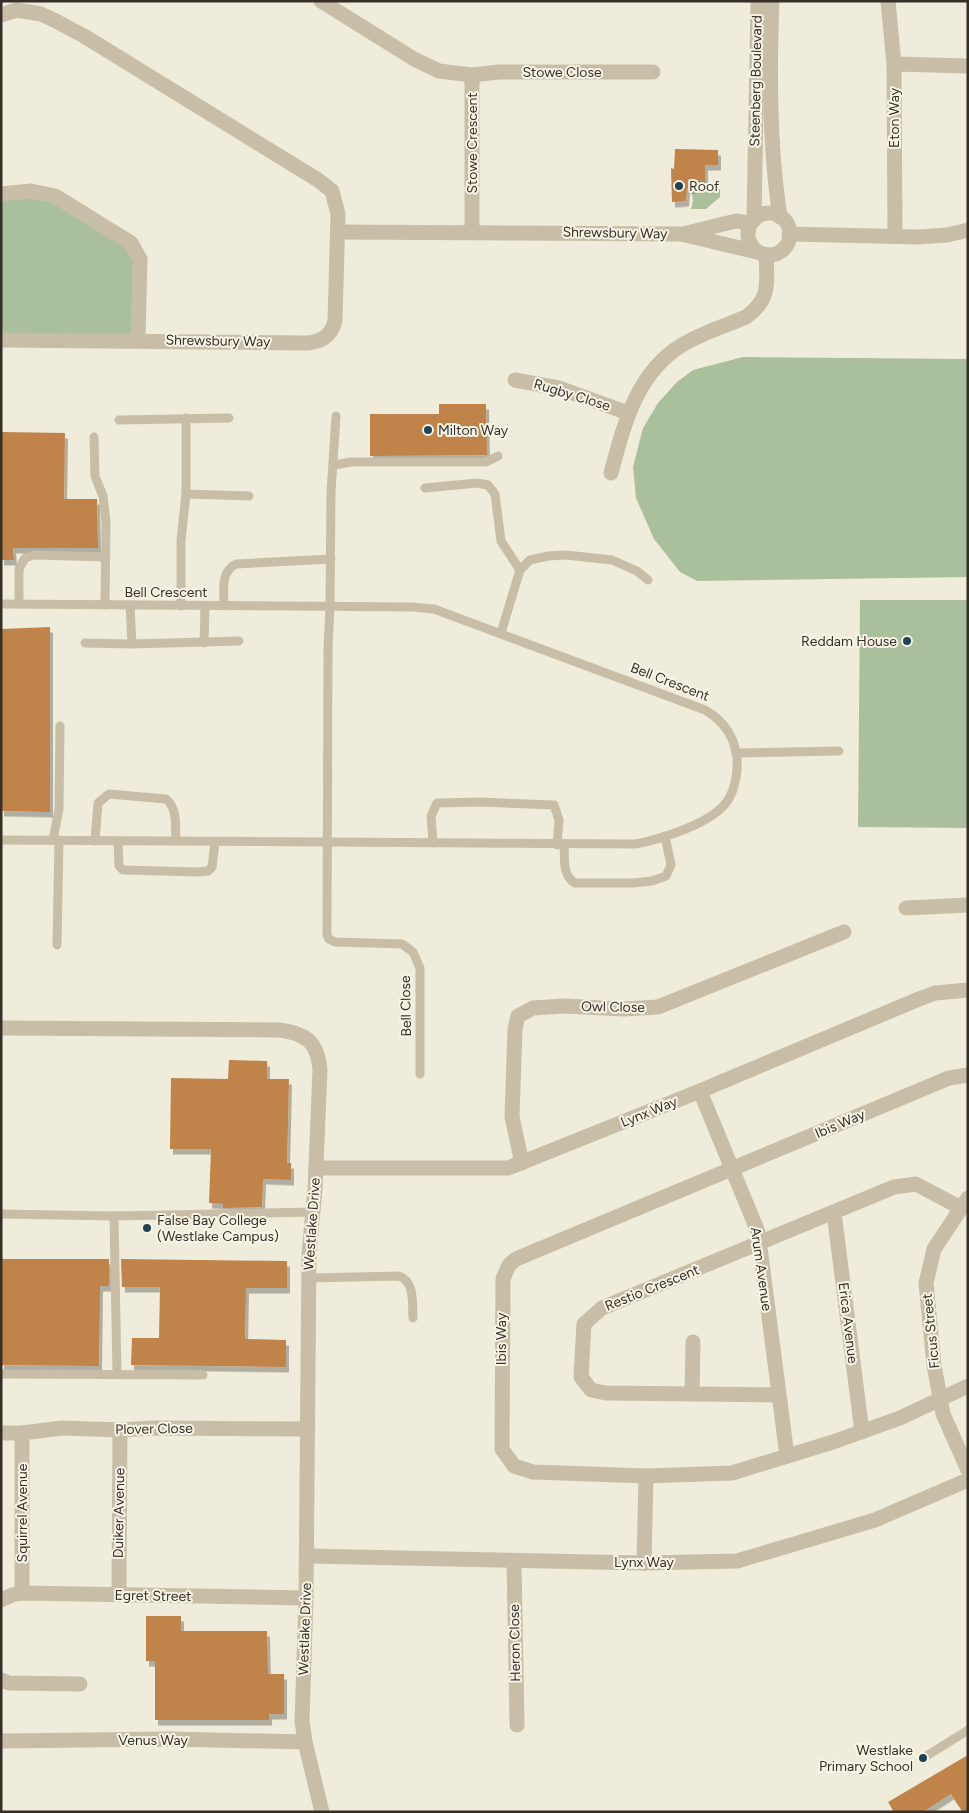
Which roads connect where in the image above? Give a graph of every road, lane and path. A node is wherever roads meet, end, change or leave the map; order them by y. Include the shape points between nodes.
1 (321, 1) edge
2 (758, 1) edge
3 (772, 1) edge
4 (888, 1) edge
5 (1, 15) edge
6 (894, 64) junction
7 (968, 66) edge
8 (653, 72) dead end
9 (472, 75) junction
10 (772, 127) junction
11 (755, 128) junction
12 (1, 194) edge
13 (780, 217) junction
14 (753, 222) junction
15 (968, 230) edge
16 (338, 232) junction
17 (472, 232) junction
18 (681, 234) junction
19 (790, 234) junction
20 (895, 236) junction
21 (762, 253) junction
22 (1, 340) edge
23 (138, 340) junction
24 (515, 380) dead end
25 (628, 413) junction
26 (336, 416) dead end
27 (186, 418) junction
28 (229, 418) dead end
29 (119, 420) dead end
30 (94, 438) dead end
31 (498, 456) dead end
32 (334, 464) junction
33 (611, 473) dead end
34 (425, 488) dead end
35 (186, 494) junction
36 (248, 496) dead end
37 (106, 557) junction
38 (331, 558) junction
39 (520, 570) junction
40 (648, 580) dead end
41 (1, 604) edge
42 (19, 604) junction
43 (105, 605) junction
44 (130, 605) junction
45 (181, 606) junction
46 (205, 606) junction
47 (224, 606) junction
48 (330, 607) junction
49 (501, 633) junction
50 (239, 641) dead end
51 (86, 643) dead end
52 (204, 643) junction
53 (132, 644) junction
54 (60, 726) dead end
55 (839, 751) dead end
56 (736, 752) junction
57 (665, 836) junction
58 (1, 840) edge
59 (56, 840) junction
60 (95, 841) junction
61 (118, 841) junction
62 (176, 841) junction
63 (215, 842) junction
64 (327, 842) junction
65 (433, 844) junction
66 (560, 845) junction
67 (968, 905) edge
68 (906, 908) dead end
69 (844, 932) dead end
70 (57, 945) dead end
71 (968, 990) edge
72 (1, 1028) edge
73 (420, 1074) dead end
74 (968, 1075) edge
75 (700, 1091) junction
76 (522, 1163) junction
77 (316, 1168) junction
78 (732, 1170) junction
79 (964, 1203) edge
80 (312, 1212) junction
81 (834, 1213) junction
82 (1, 1214) edge
83 (114, 1216) junction
84 (760, 1244) junction
85 (309, 1278) junction
86 (413, 1318) dead end
87 (693, 1342) dead end
88 (1, 1374) edge
89 (118, 1374) junction
90 (203, 1375) dead end
91 (968, 1386) edge
92 (692, 1393) junction
93 (777, 1395) junction
94 (940, 1399) junction
95 (308, 1429) junction
96 (120, 1430) junction
97 (862, 1432) junction
98 (1, 1433) edge
99 (22, 1433) junction
100 (787, 1456) junction
101 (968, 1470) edge
102 (646, 1476) junction
103 (968, 1480) edge
104 (307, 1556) junction
105 (514, 1561) junction
106 (644, 1563) junction
107 (22, 1593) junction
108 (119, 1595) junction
109 (306, 1598) junction
110 (1, 1600) edge
111 (1, 1680) edge
112 (80, 1684) dead end
113 (517, 1725) dead end
114 (968, 1730) edge
115 (1, 1741) edge
116 (304, 1742) junction
117 (928, 1756) dead end
118 (322, 1812) edge

1 - 9 street, Stowe Crescent via 430,68
2 - 11 street, Steenberg Boulevard
3 - 10 street, Steenberg Boulevard
4 - 6 street, Eton Way
5 - 16 street, Shrewsbury Way via 17,10 41,14 77,32 318,180 335,196
6 - 7 street
6 - 20 street, Eton Way
8 - 9 street, Stowe Close via 499,72
9 - 17 street, Stowe Crescent
10 - 11 street
10 - 13 street, Steenberg Boulevard
11 - 14 street, Steenberg Boulevard
12 - 23 street via 31,191 55,196 131,243 140,259
13 - 14 street via 766,214
13 - 19 street
14 - 18 street via 736,221
14 - 21 street via 749,240
15 - 20 street via 948,235
16 - 17 street, Shrewsbury Way
16 - 23 street, Shrewsbury Way via 335,321 325,338 308,342
17 - 18 street, Shrewsbury Way
18 - 21 street
19 - 20 street
19 - 21 street via 785,247 773,255
21 - 25 street, Rugby Close via 767,287 759,306 746,317 691,340 670,354 649,376
22 - 23 street, Shrewsbury Way
24 - 25 street, Rugby Close via 558,388
25 - 33 street, Rugby Close
26 - 32 lane
27 - 28 lane
27 - 29 lane
27 - 35 lane
30 - 37 lane via 95,476 105,504
31 - 32 lane via 486,462
32 - 38 lane
34 - 39 lane via 477,483 488,485 495,494 501,541
35 - 36 lane
35 - 45 lane via 181,540
37 - 42 lane via 24,558 19,569
37 - 43 lane
38 - 47 lane via 236,564 225,575
38 - 48 lane
39 - 40 lane via 538,557 592,556 626,566
39 - 49 lane
41 - 42 lane, Bell Crescent
42 - 43 lane, Bell Crescent
43 - 44 lane, Bell Crescent
44 - 45 lane, Bell Crescent
44 - 53 lane
45 - 46 lane, Bell Crescent
46 - 47 lane, Bell Crescent
46 - 52 lane
47 - 48 lane, Bell Crescent
48 - 49 lane, Bell Crescent via 424,608 445,612
48 - 64 lane
49 - 56 lane, Bell Crescent via 705,710 724,724
50 - 52 lane
51 - 53 lane
52 - 53 lane
54 - 59 lane
55 - 56 lane
56 - 57 lane, Bell Crescent via 736,775 724,806 701,822
57 - 66 lane, Bell Crescent via 636,844
57 - 66 lane via 670,871 662,879 633,883 575,883 566,872
58 - 59 lane, Bell Crescent
59 - 60 lane, Bell Crescent
59 - 70 lane
60 - 61 lane, Bell Crescent
60 - 62 lane via 98,803 109,794 166,798 175,812
61 - 62 lane, Bell Crescent
61 - 63 lane via 119,866 123,870 198,872 212,867
62 - 63 lane, Bell Crescent
63 - 64 lane, Bell Crescent
64 - 65 lane, Bell Crescent
64 - 73 lane, Bell Close via 327,935 332,941 396,943 410,949 416,957 420,978
65 - 66 lane, Bell Crescent
65 - 66 lane via 431,816 437,803 480,802 554,805 559,820
67 - 68 street
69 - 76 street, Owl Close via 658,1007 544,1007 522,1012 515,1029 512,1117
71 - 75 street, Lynx Way via 936,993 919,999
72 - 77 street, Westlake Drive via 296,1032 312,1042 319,1058
74 - 78 street, Ibis Way via 949,1078
75 - 76 street, Lynx Way
75 - 78 street, Arum Avenue
76 - 77 street, Lynx Way via 494,1169
77 - 80 street, Westlake Drive
78 - 84 street, Arum Avenue via 754,1221
78 - 102 street, Ibis Way via 526,1254 509,1265 504,1274 501,1441 505,1456 523,1471
79 - 81 street, Restio Crescent via 924,1187 907,1184
79 - 94 street, Ficus Street via 934,1249 926,1283
80 - 83 lane
80 - 85 street, Westlake Drive
81 - 84 street, Restio Crescent
81 - 97 street, Erica Avenue
82 - 83 lane
83 - 89 lane
84 - 92 street, Restio Crescent via 602,1308 584,1324 581,1377 591,1390 606,1393
84 - 93 street, Arum Avenue
85 - 86 lane via 405,1278 410,1287
85 - 95 street, Westlake Drive
87 - 92 street
88 - 89 lane
89 - 90 lane
91 - 94 street, Ibis Way
92 - 93 street, Restio Crescent
93 - 100 street, Arum Avenue
94 - 97 street, Ibis Way
94 - 101 street, Ficus Street via 943,1414
95 - 96 street, Plover Close
95 - 104 street, Westlake Drive
96 - 99 street, Plover Close via 62,1428
96 - 108 street, Duiker Avenue
97 - 100 street, Ibis Way
98 - 99 street, Plover Close
99 - 107 street, Squirrel Avenue
100 - 102 street, Ibis Way via 732,1473
102 - 106 street
103 - 106 street, Lynx Way via 875,1520 754,1557 737,1561
104 - 105 street, Lynx Way
104 - 109 street, Westlake Drive
105 - 106 street, Lynx Way
105 - 113 street, Heron Close
107 - 108 street, Egret Street
107 - 110 street, Egret Street
108 - 109 street, Egret Street
109 - 116 street, Westlake Drive
111 - 112 street via 9,1683
114 - 117 lane
115 - 116 street, Venus Way via 170,1739
116 - 118 street, Westlake Drive

